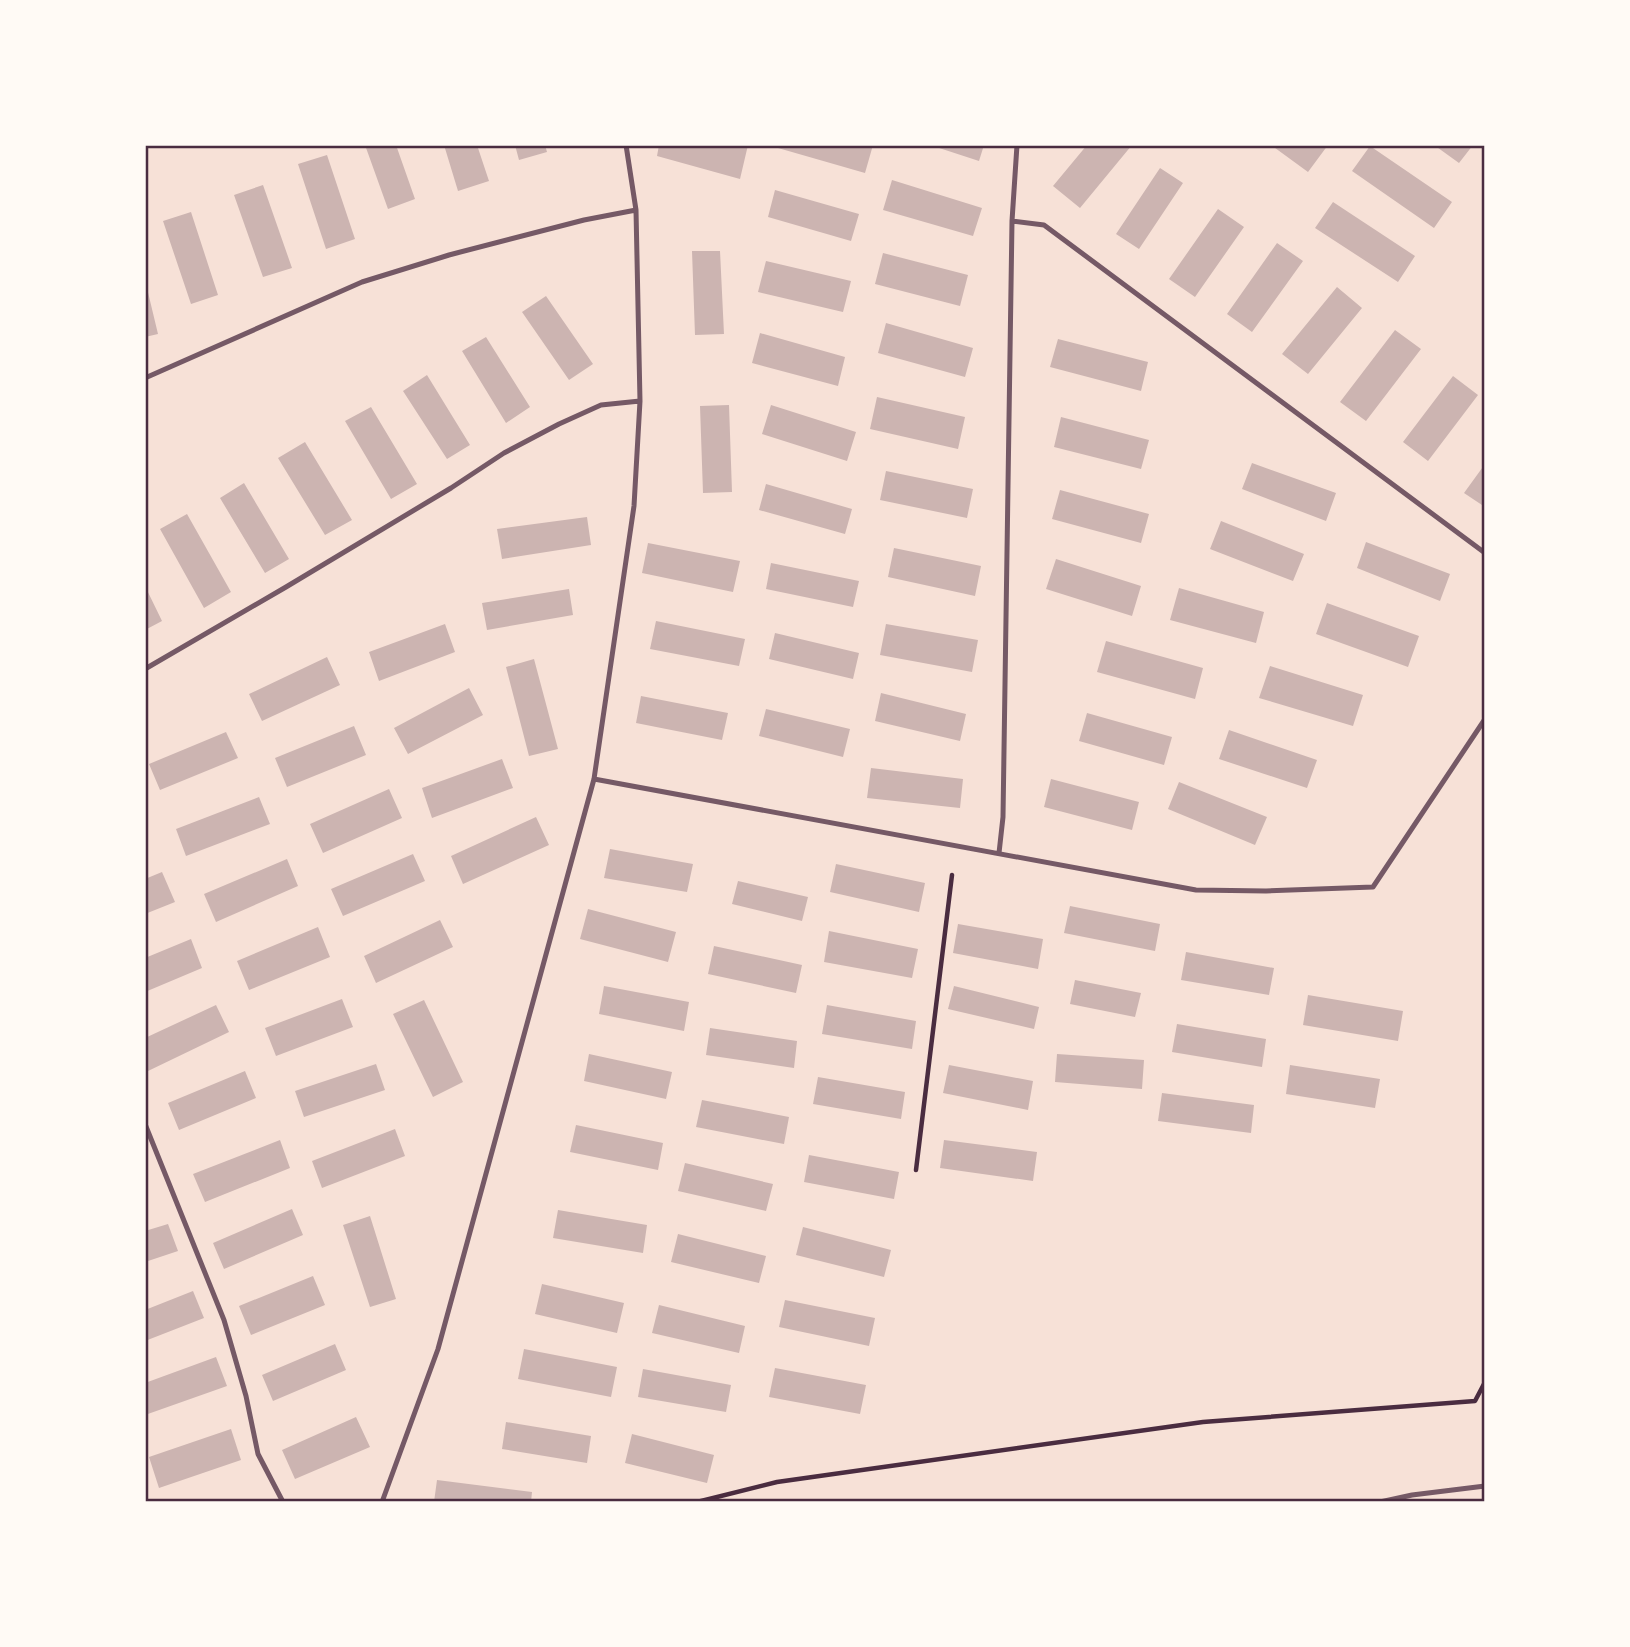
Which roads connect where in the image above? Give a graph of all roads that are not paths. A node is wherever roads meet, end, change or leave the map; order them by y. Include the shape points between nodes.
1 (626, 145) edge
2 (1017, 145) edge
3 (636, 210) junction
4 (1012, 221) junction
5 (145, 378) edge
6 (640, 401) junction
7 (1485, 553) edge
8 (145, 669) edge
9 (1485, 719) edge
10 (594, 779) junction
11 (999, 853) junction
12 (145, 1124) edge
13 (1485, 1486) edge
14 (283, 1502) edge
15 (382, 1502) edge
16 (1380, 1502) edge

1 - 3 lane
2 - 4 lane
3 - 5 lane via 449,255 362,282
3 - 6 lane
4 - 7 lane via 1044,226
4 - 11 lane
6 - 8 lane via 601,405 504,453
6 - 10 lane via 634,506
9 - 11 lane via 1373,887 1196,890
10 - 11 lane
10 - 15 lane via 438,1349
12 - 14 lane via 223,1320 258,1454
13 - 16 lane

